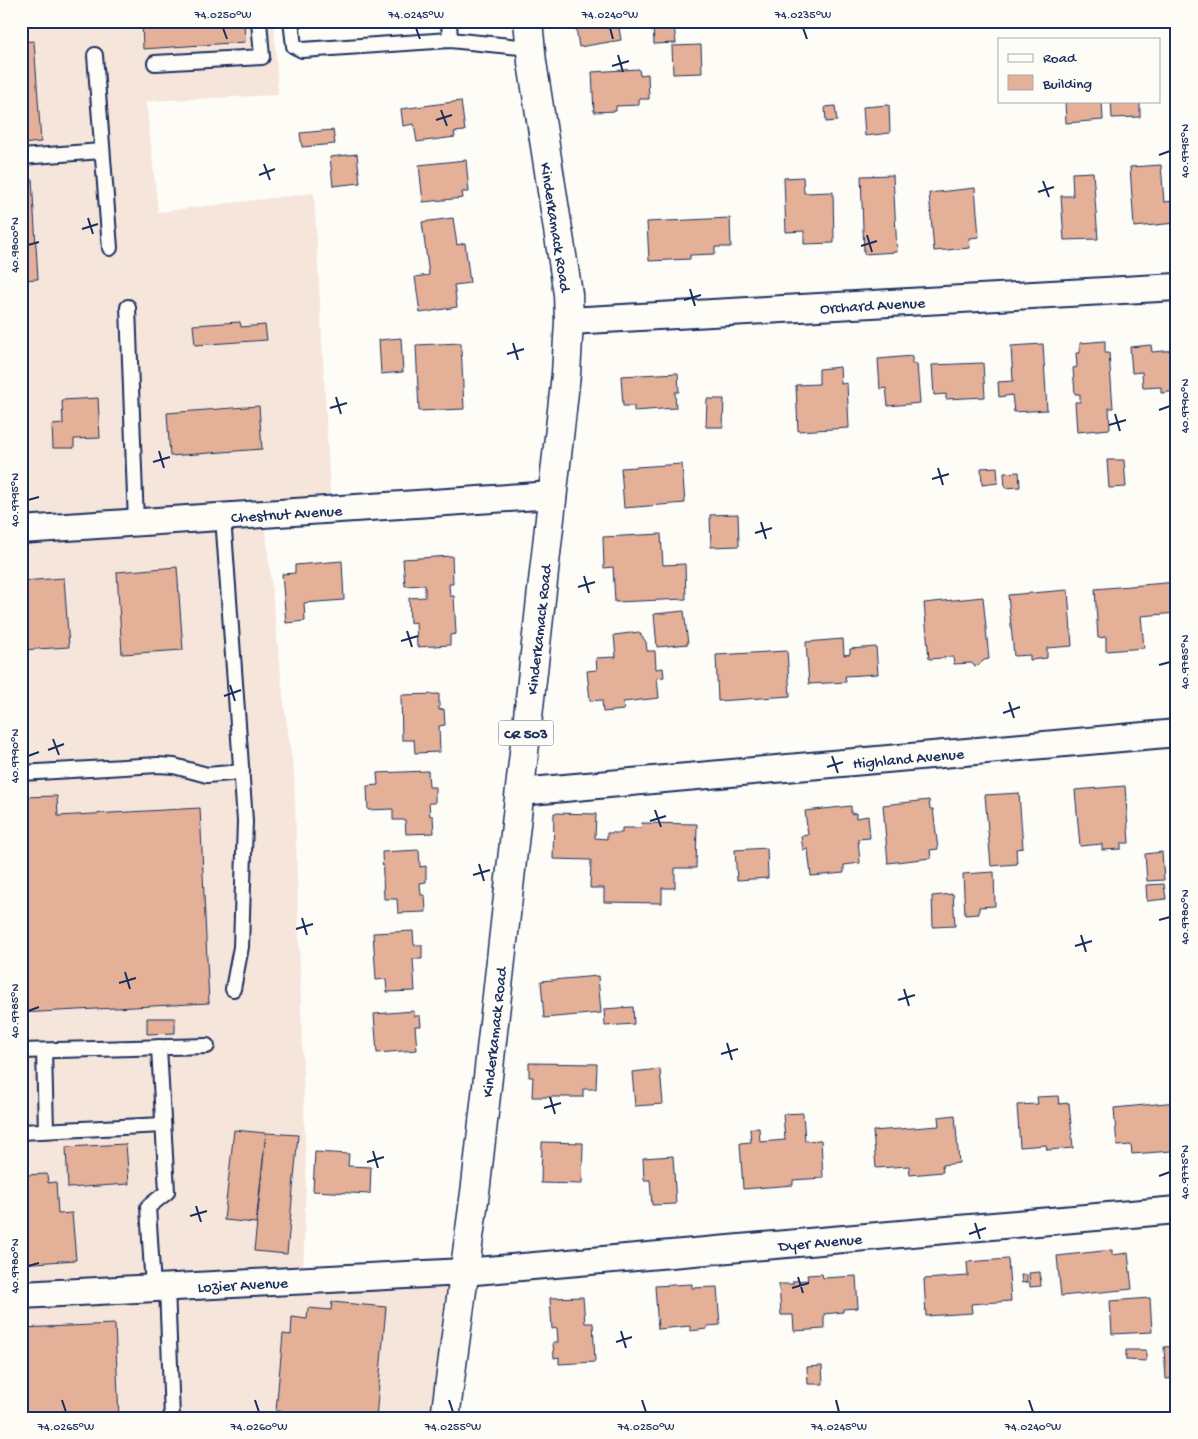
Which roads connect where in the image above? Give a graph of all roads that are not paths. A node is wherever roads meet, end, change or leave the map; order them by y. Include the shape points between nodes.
1 (260, 21) edge
2 (290, 21) edge
3 (449, 21) edge
4 (528, 21) edge
5 (450, 40) junction
6 (530, 48) junction
7 (96, 55) dead end
8 (155, 63) dead end
9 (102, 151) junction
10 (21, 157) edge
11 (110, 248) dead end
12 (1177, 287) edge
13 (128, 307) dead end
14 (569, 321) junction
15 (552, 495) junction
16 (223, 517) junction
17 (136, 523) junction
18 (21, 530) edge
19 (1177, 733) edge
20 (242, 772) junction
21 (21, 773) edge
22 (520, 792) junction
23 (233, 989) dead end
24 (207, 1046) dead end
25 (159, 1048) junction
26 (44, 1051) junction
27 (21, 1052) edge
28 (163, 1125) junction
29 (46, 1130) junction
30 (21, 1132) edge
31 (1177, 1210) edge
32 (464, 1272) junction
33 (160, 1288) junction
34 (21, 1295) edge
35 (172, 1418) edge
36 (445, 1418) edge

1 - 8 lane via 262,57
2 - 5 lane via 294,46 302,50
3 - 5 lane
4 - 6 main road, Kinderkamack Road / CR 503
5 - 6 lane
6 - 14 main road, Kinderkamack Road / CR 503 via 568,294
7 - 9 lane
9 - 10 lane
9 - 11 lane
12 - 14 street, Orchard Avenue
13 - 17 lane
14 - 15 main road, Kinderkamack Road / CR 503
15 - 16 street, Chestnut Avenue
15 - 22 main road, Kinderkamack Road / CR 503
16 - 17 street, Chestnut Avenue
16 - 20 lane
17 - 18 street, Chestnut Avenue
19 - 22 street, Highland Avenue
20 - 21 lane via 207,775 158,765
20 - 23 lane via 245,821 241,947
22 - 32 main road, Kinderkamack Road / CR 503
24 - 25 lane
25 - 26 lane
25 - 28 lane
26 - 27 lane
26 - 29 lane
28 - 29 lane
28 - 33 lane via 167,1192 148,1207
29 - 30 lane
31 - 32 street, Dyer Avenue
32 - 33 street, Lozier Avenue
32 - 36 main road, Kinderkamack Road / CR 503
33 - 34 street, Lozier Avenue
33 - 35 lane

